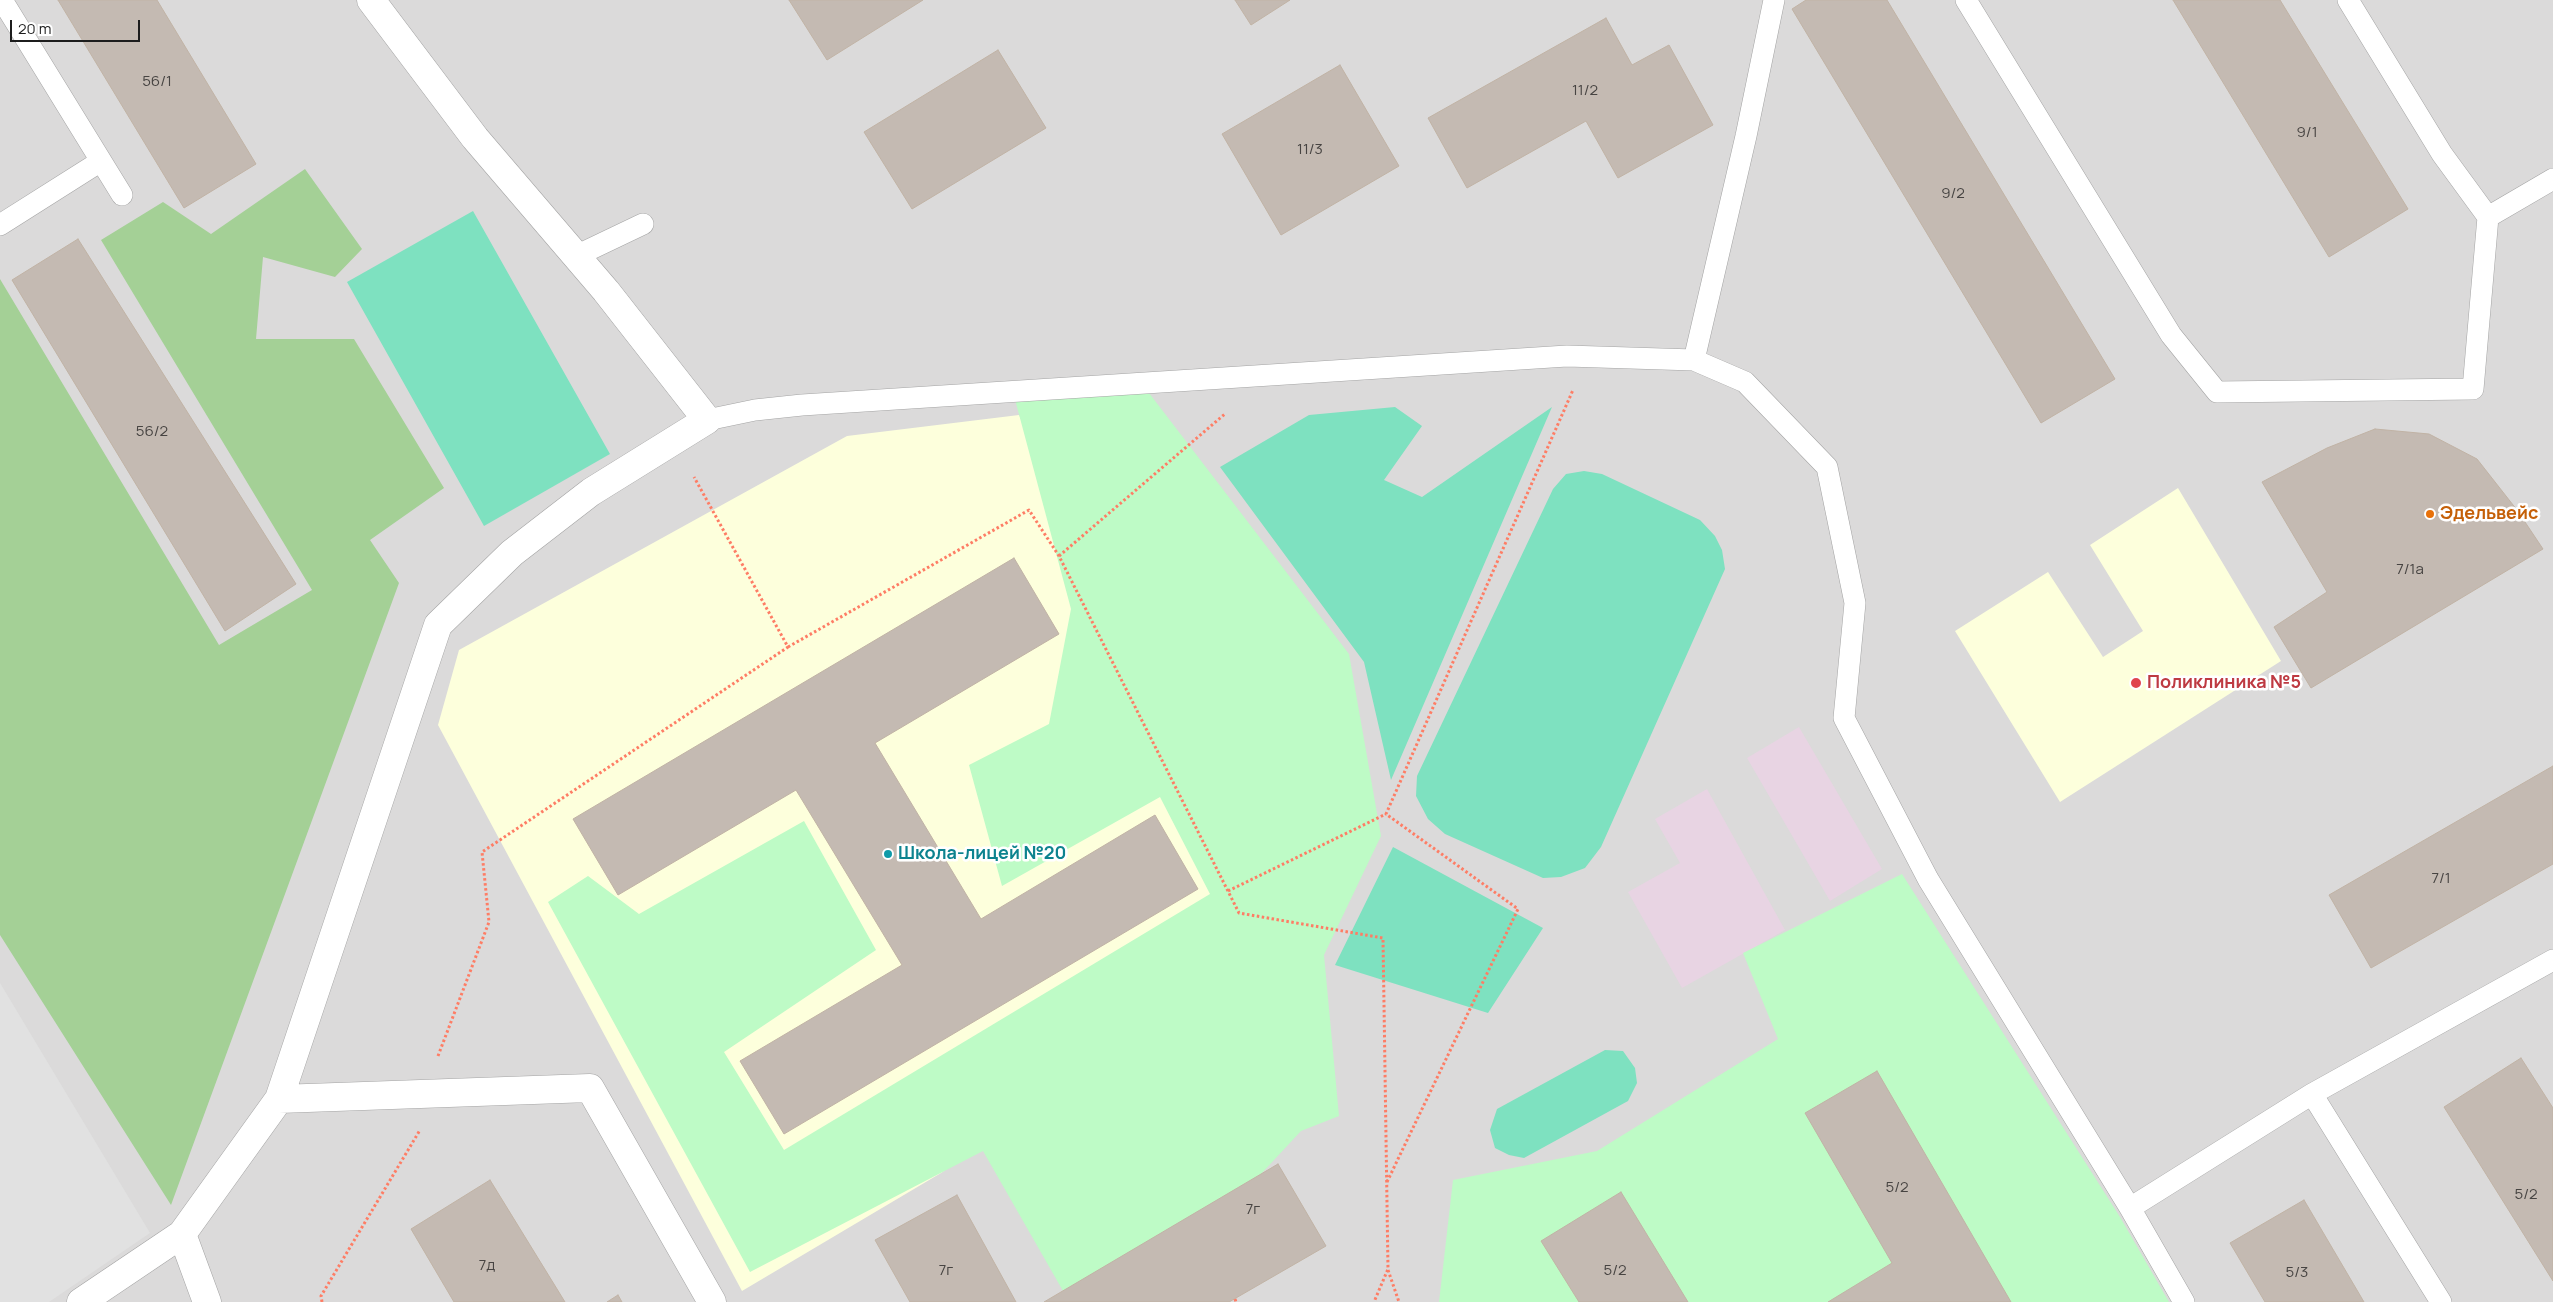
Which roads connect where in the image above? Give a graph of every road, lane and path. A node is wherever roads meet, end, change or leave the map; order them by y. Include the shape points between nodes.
1 (2, 0) edge
2 (371, 0) edge
3 (1774, 0) edge
4 (1966, 0) edge
5 (2348, 0) edge
6 (101, 161) junction
7 (2553, 179) edge
8 (122, 195) dead end
9 (2488, 217) junction
10 (643, 224) dead end
11 (0, 225) edge
12 (576, 256) junction
13 (1588, 356) junction
14 (1694, 360) junction
15 (1271, 375) junction
16 (707, 420) junction
17 (694, 477) dead end
18 (1059, 556) junction
19 (788, 647) junction
20 (1386, 814) junction
21 (1228, 891) junction
22 (2551, 965) edge
23 (429, 1093) junction
24 (2312, 1094) junction
25 (278, 1098) junction
26 (1387, 1182) junction
27 (2130, 1208) junction
28 (182, 1234) junction
29 (1388, 1269) junction
30 (81, 1302) edge
31 (208, 1302) edge
32 (322, 1302) edge
33 (712, 1302) edge
34 (1374, 1302) edge
35 (1398, 1302) edge
36 (2184, 1302) edge
37 (2441, 1302) edge

1 - 6 lane
2 - 12 street via 475,138
3 - 14 lane
4 - 9 lane via 2171,335 2217,392 2473,389
5 - 9 lane via 2442,154
6 - 8 lane
6 - 11 lane
7 - 9 lane
10 - 12 lane
12 - 16 street
13 - 14 lane
13 - 15 lane
13 - 20 path
14 - 27 lane via 1745,382 1827,467 1855,603 1844,718 1928,879
15 - 16 lane via 802,404
15 - 18 path
16 - 25 street via 591,492 512,553 438,625
17 - 19 path
18 - 19 path via 1029,510
18 - 21 path
19 - 23 path via 482,852 489,922 438,1056
20 - 21 path
20 - 26 path via 1518,909
21 - 26 path via 1239,913 1383,938
22 - 24 lane
23 - 25 street
23 - 32 path via 419,1135 321,1296
23 - 33 street via 590,1088
24 - 27 lane
24 - 37 lane
25 - 28 street
26 - 29 path
27 - 36 lane
28 - 30 street
28 - 31 street
29 - 34 path
29 - 35 path

